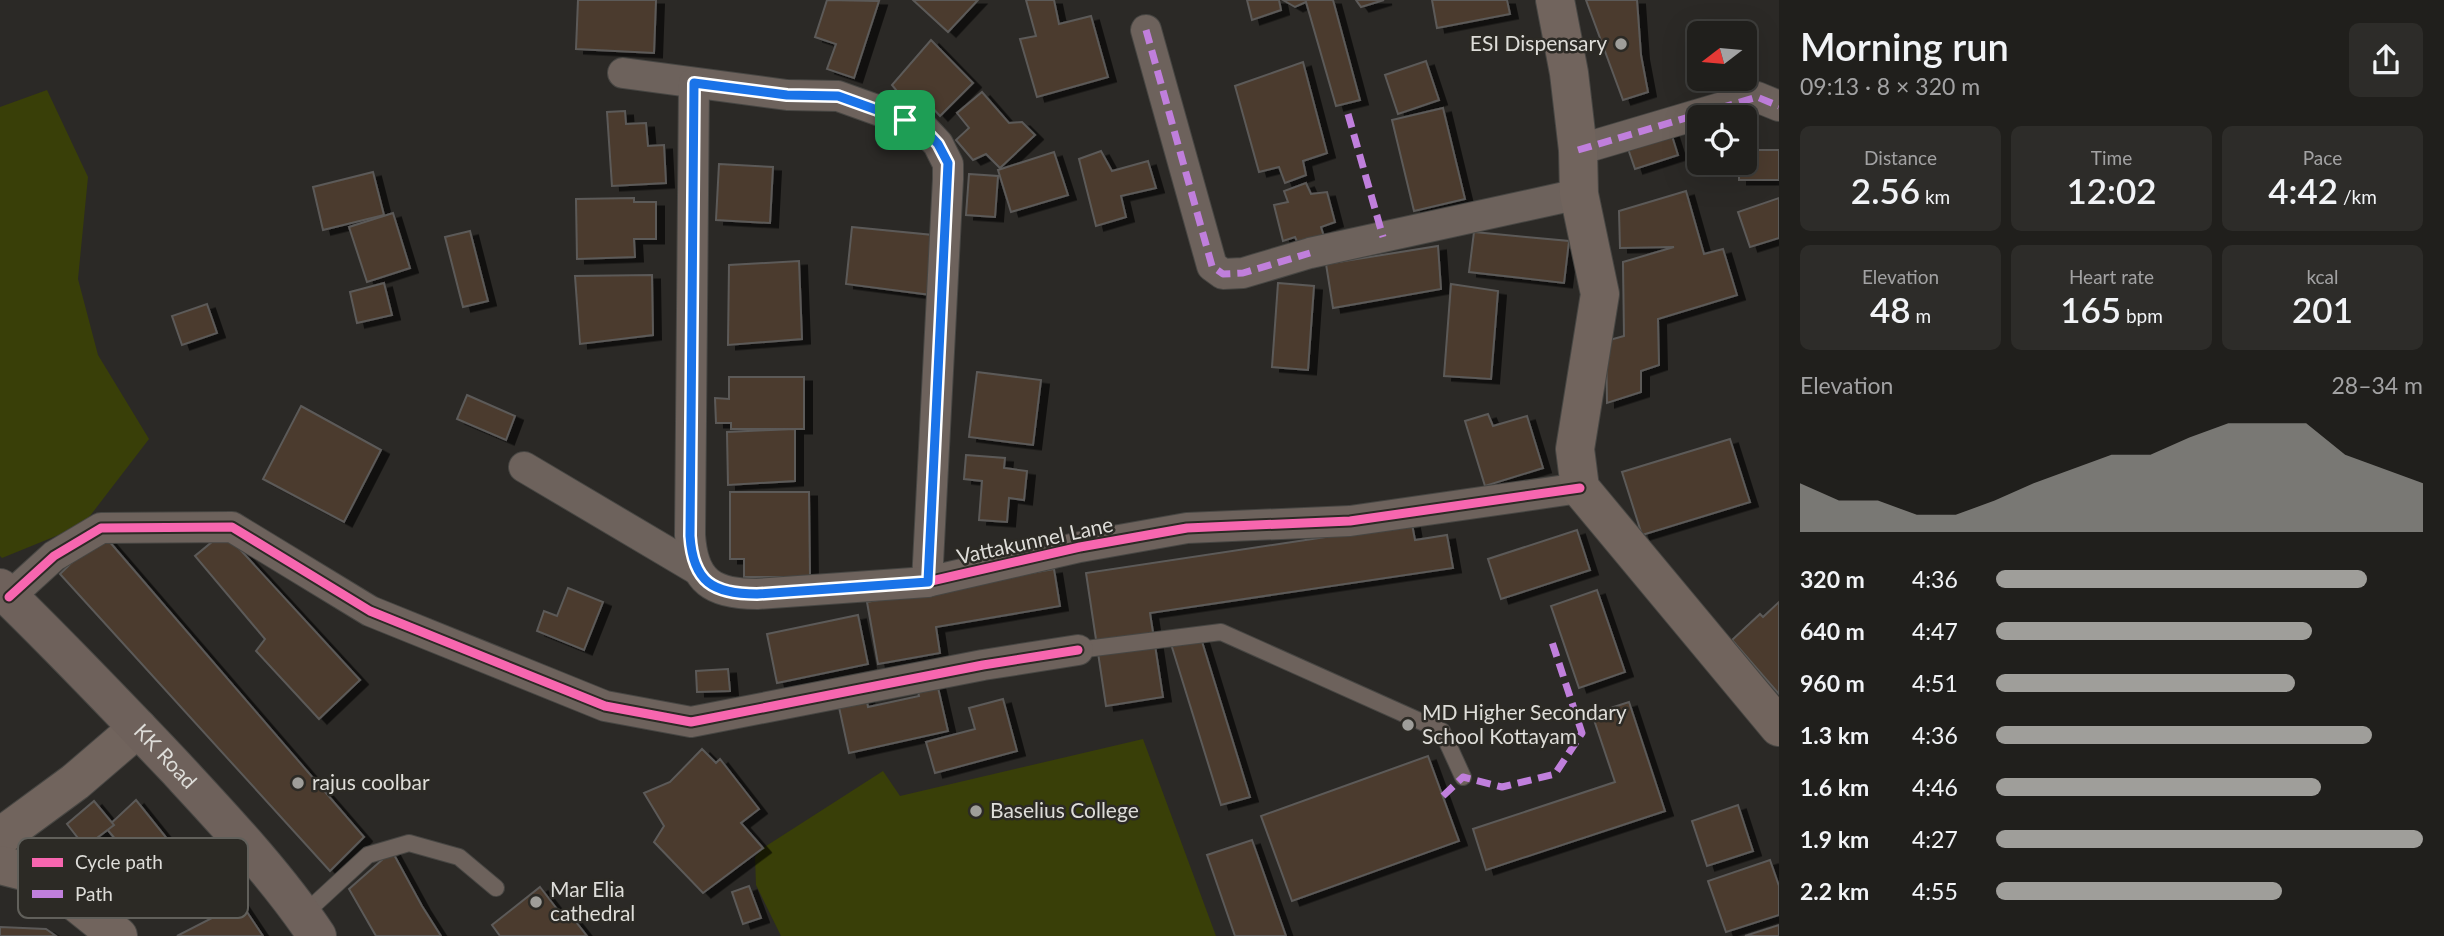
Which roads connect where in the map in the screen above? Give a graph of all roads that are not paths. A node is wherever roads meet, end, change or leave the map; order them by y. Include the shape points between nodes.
1 (1555, 0) edge
2 (1146, 30) dead end
3 (623, 73) dead end
4 (694, 83) junction
5 (1779, 106) edge
6 (1578, 150) junction
7 (1579, 194) junction
8 (524, 467) dead end
9 (1580, 488) junction
10 (698, 570) junction
11 (928, 582) junction
12 (4, 593) edge
13 (1078, 650) joint
14 (1779, 727) edge
15 (138, 728) junction
16 (1463, 777) dead end
17 (0, 837) edge
18 (237, 838) edge
19 (248, 851) edge
20 (0, 865) edge
21 (18, 870) edge
22 (496, 888) dead end
23 (96, 918) edge
24 (310, 926) edge
25 (118, 936) edge

1 - 6 main road
2 - 7 street via 1212,266 1223,274
3 - 4 street
4 - 10 street via 690,536
4 - 11 street via 787,95 838,96 924,129 948,163
5 - 6 street via 1757,97
6 - 7 main road
7 - 9 main road via 1600,295 1575,449
8 - 10 street, Vattakunnel Lane
9 - 11 street, Vattakunnel Lane via 1350,521 1187,528
9 - 14 main road
10 - 11 street, Vattakunnel Lane via 713,587 733,594
12 - 13 street via 102,528 232,527 370,611 605,706 691,722
12 - 15 main road, KK Road
13 - 16 lane via 1221,632 1443,731
15 - 17 main road
15 - 18 main road, KK Road
19 - 24 main road, KK Road
20 - 21 main road
22 - 24 lane via 459,857 409,843 368,855
23 - 25 main road

